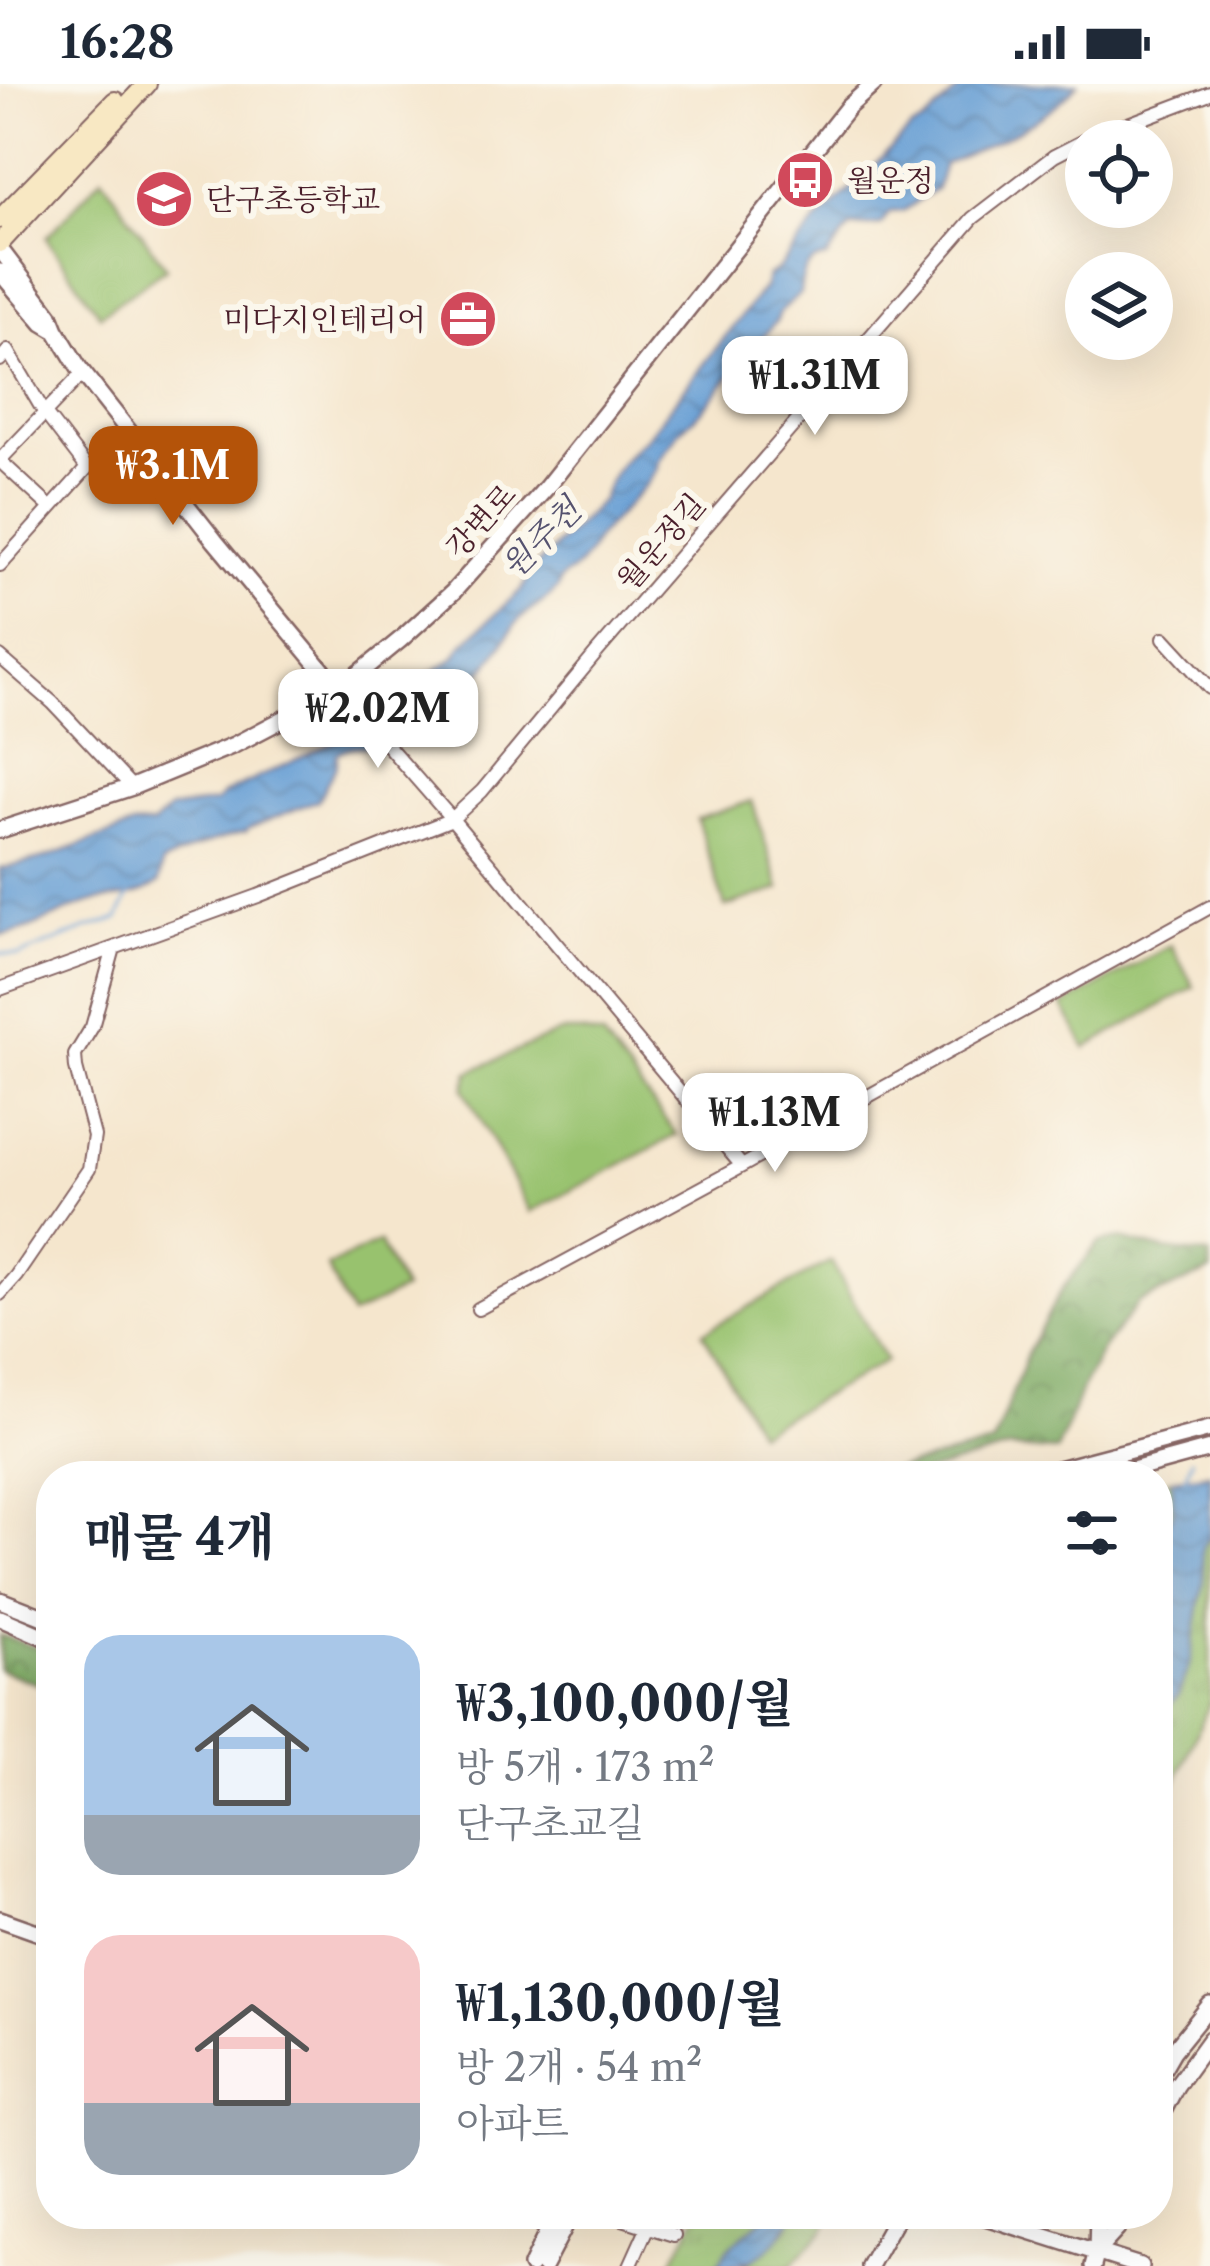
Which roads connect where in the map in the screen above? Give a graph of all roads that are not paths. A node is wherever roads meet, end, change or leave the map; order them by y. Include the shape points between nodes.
1 (130, 84) edge
2 (147, 84) edge
3 (874, 84) edge
4 (1210, 93) edge
5 (0, 219) edge
6 (0, 246) edge
7 (0, 272) edge
8 (56, 330) junction
9 (4, 355) edge
10 (83, 373) junction
11 (44, 412) junction
12 (0, 461) edge
13 (51, 508) junction
14 (0, 566) edge
15 (1164, 638) dead end
16 (0, 657) edge
17 (1210, 688) edge
18 (344, 695) junction
19 (132, 787) junction
20 (448, 814) junction
21 (0, 830) edge
22 (1210, 907) edge
23 (114, 948) junction
24 (0, 989) edge
25 (742, 1166) junction
26 (0, 1294) edge
27 (478, 1309) dead end
28 (1210, 1429) edge
29 (1210, 1449) edge
30 (1091, 1461) edge
31 (1168, 1461) edge
32 (0, 1600) edge
33 (36, 1613) edge
34 (0, 1618) edge
35 (36, 1634) edge
36 (0, 1919) edge
37 (36, 1932) edge
38 (1210, 2005) edge
39 (1210, 2039) edge
40 (1173, 2051) edge
41 (1173, 2092) edge
42 (549, 2229) edge
43 (563, 2229) edge
44 (647, 2229) edge
45 (657, 2229) edge
46 (890, 2229) edge
47 (1017, 2229) edge
48 (1117, 2229) edge
49 (674, 2235) dead end
50 (1095, 2258) edge
51 (531, 2266) edge
52 (544, 2266) edge
53 (630, 2266) edge
54 (869, 2266) edge
55 (1140, 2266) edge

1 - 5 main road
2 - 6 main road
3 - 18 street, 강변로 via 499,543
4 - 20 street, 월운정길 via 1054,156 974,218 482,791
6 - 8 street
7 - 8 street
8 - 10 street
9 - 11 street
10 - 11 street
10 - 18 street
11 - 12 street
11 - 13 street via 87,468
12 - 13 street
13 - 14 street
15 - 17 street
16 - 19 street
18 - 19 street, 강변로
18 - 20 street
19 - 21 street, 강변로
20 - 23 street
20 - 25 street
22 - 25 street
23 - 24 street
23 - 26 street via 92,1028 75,1055 94,1136 89,1169
25 - 27 street
28 - 30 street
29 - 31 street
32 - 33 street
34 - 35 street
36 - 37 street
38 - 40 street
39 - 41 street
42 - 51 street
43 - 52 street
44 - 53 street
45 - 49 street
46 - 54 street
47 - 50 street
48 - 50 street
50 - 55 street

